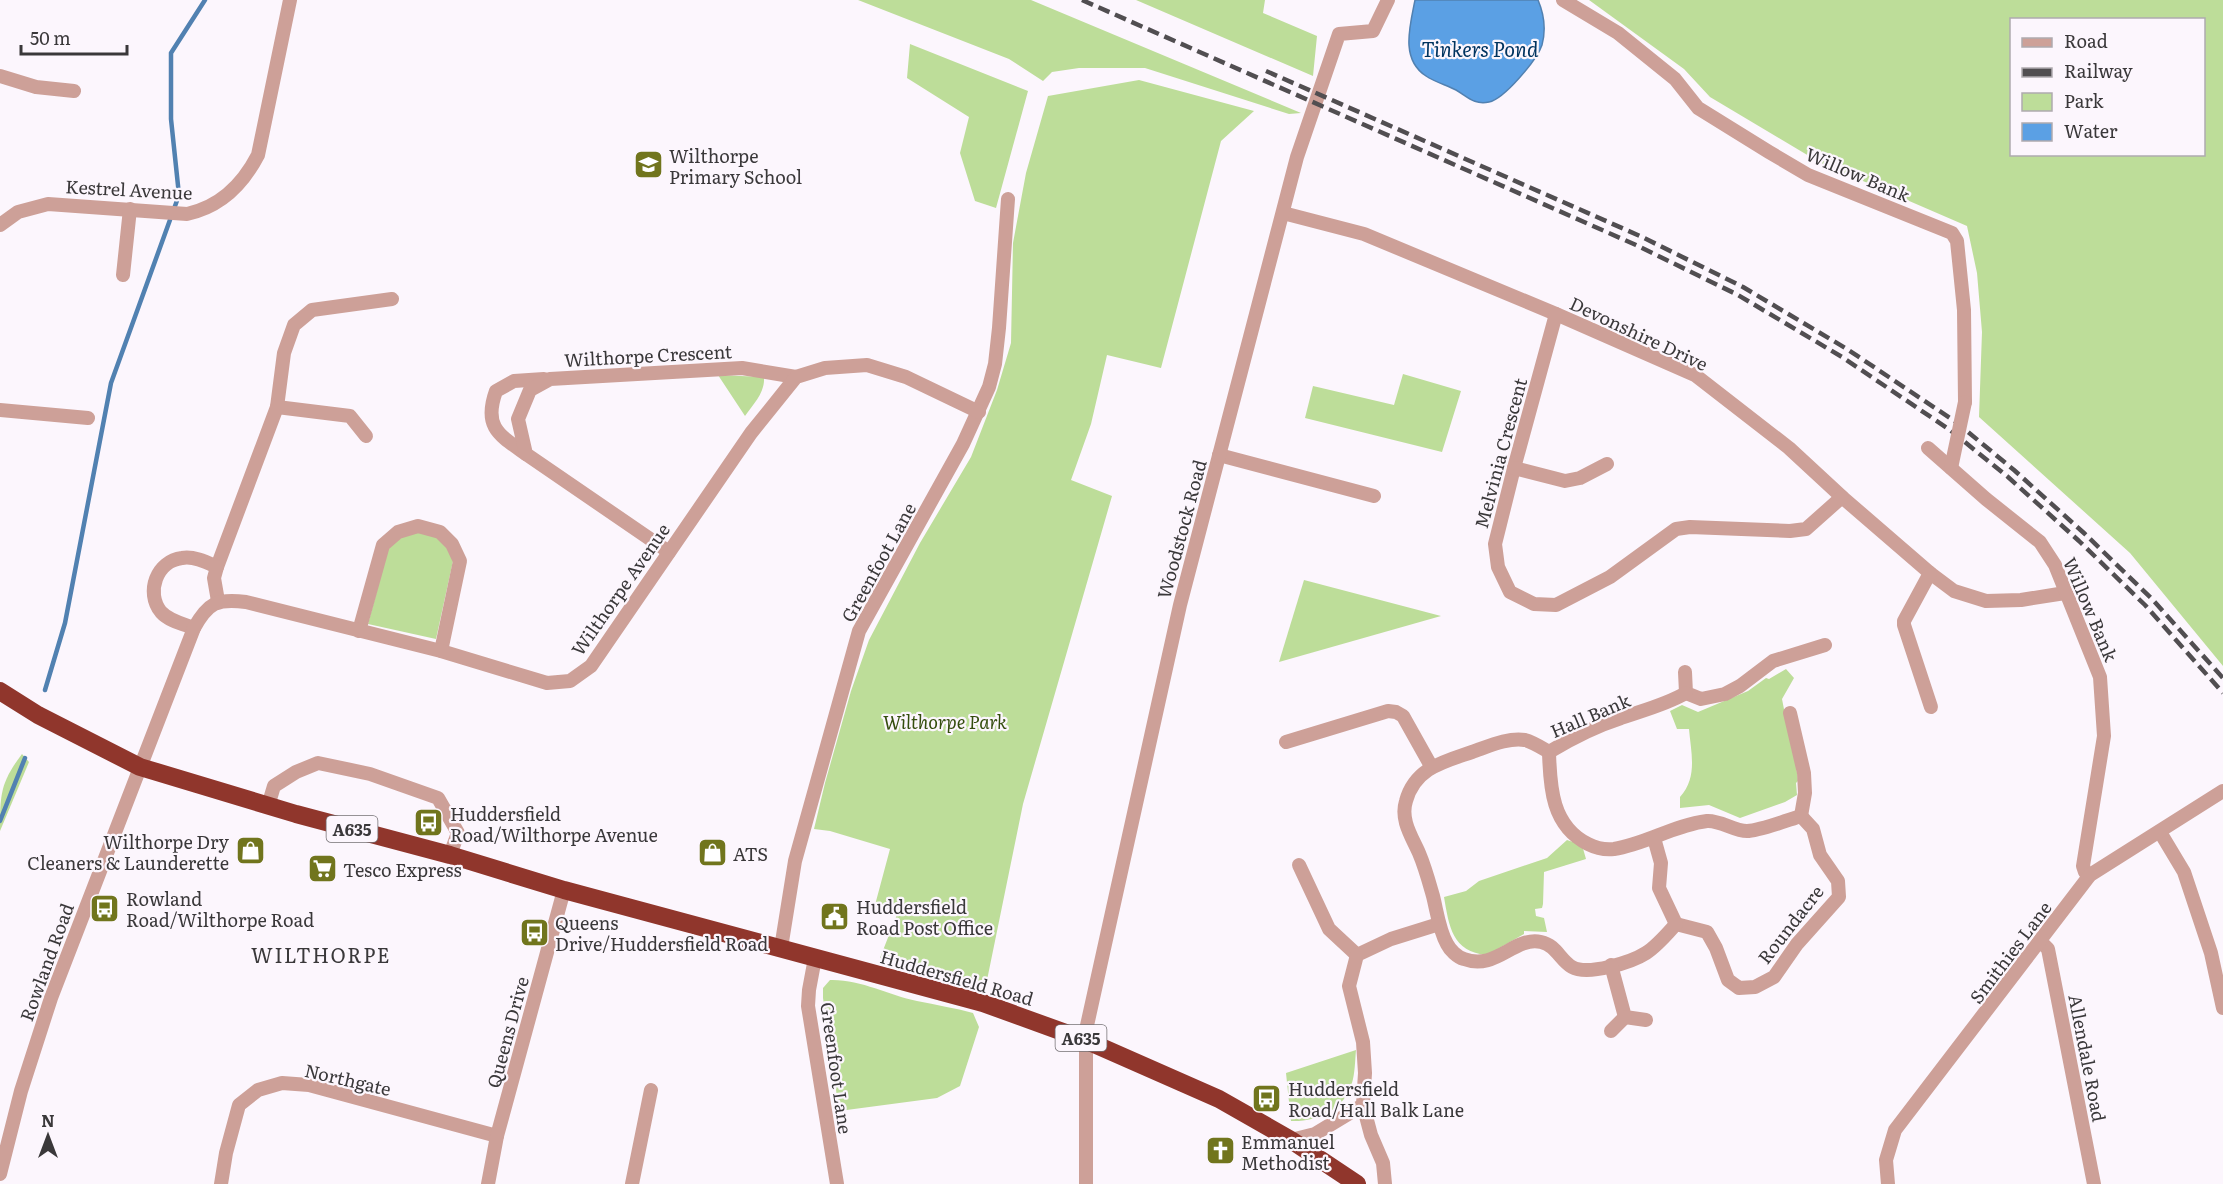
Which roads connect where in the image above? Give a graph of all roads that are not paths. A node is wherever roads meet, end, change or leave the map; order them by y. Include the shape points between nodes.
1 (290, 0) edge
2 (1388, 0) edge
3 (1563, 0) edge
4 (0, 76) edge
5 (74, 91) dead end
6 (1008, 199) dead end
7 (130, 209) junction
8 (1283, 213) junction
9 (0, 225) edge
10 (123, 275) dead end
11 (392, 299) dead end
12 (1556, 314) junction
13 (796, 377) junction
14 (550, 379) junction
15 (277, 407) junction
16 (0, 410) edge
17 (979, 412) junction
18 (88, 418) dead end
19 (366, 436) dead end
20 (1928, 448) dead end
21 (526, 454) junction
22 (1219, 455) junction
23 (1607, 464) dead end
24 (1514, 468) junction
25 (1951, 468) junction
26 (1374, 496) dead end
27 (1842, 497) junction
28 (669, 552) junction
29 (217, 567) junction
30 (1930, 573) junction
31 (2065, 593) junction
32 (218, 602) junction
33 (194, 628) junction
34 (359, 631) junction
35 (1825, 645) dead end
36 (441, 651) junction
37 (1684, 672) dead end
38 (0, 691) edge
39 (1686, 693) junction
40 (1931, 707) dead end
41 (1790, 713) dead end
42 (1287, 742) dead end
43 (1549, 752) junction
44 (1431, 766) junction
45 (140, 767) junction
46 (2223, 791) edge
47 (268, 806) junction
48 (1801, 816) junction
49 (2160, 832) junction
50 (1654, 838) junction
51 (450, 855) junction
52 (1299, 865) dead end
53 (2090, 875) junction
54 (564, 890) junction
55 (1439, 924) junction
56 (1676, 924) junction
57 (2041, 942) junction
58 (781, 948) junction
59 (1357, 955) junction
60 (815, 958) junction
61 (1611, 965) junction
62 (2223, 1008) edge
63 (1625, 1017) junction
64 (1646, 1020) dead end
65 (1611, 1031) dead end
66 (1085, 1040) junction
67 (651, 1090) dead end
68 (1363, 1105) junction
69 (497, 1136) junction
70 (1291, 1140) junction
71 (0, 1174) edge
72 (221, 1184) edge
73 (489, 1184) edge
74 (632, 1184) edge
75 (837, 1184) edge
76 (1086, 1184) edge
77 (1357, 1184) edge
78 (1385, 1184) edge
79 (1888, 1184) edge
80 (2094, 1184) edge

1 - 7 street, Kestrel Avenue via 258,155 251,169 230,193 199,211 187,214
2 - 8 street, Woodstock Road via 1373,31 1339,34 1307,126
3 - 25 street, Willow Bank, bridge via 1618,33 1675,79 1698,108 1808,175 1952,232 1957,241 1964,310 1965,402
4 - 5 street via 36,87
6 - 17 street, Greenfoot Lane via 994,364
7 - 9 street, Kestrel Avenue via 48,204 18,212
7 - 10 street
8 - 12 street, Devonshire Drive via 1364,234
8 - 22 street, Woodstock Road
11 - 15 street via 312,310 294,325 284,353
12 - 24 street, Melvinia Crescent
12 - 27 street, Devonshire Drive via 1695,375 1788,448
13 - 14 street, Wilthorpe Crescent via 742,368
13 - 17 street via 825,368 867,365 906,377
13 - 28 street, Wilthorpe Avenue via 751,433
14 - 21 street, Wilthorpe Crescent via 530,390 518,420
14 - 21 street via 514,381 496,391 491,404 498,434
15 - 19 street via 350,416
15 - 29 street
16 - 18 street
17 - 58 street, Greenfoot Lane via 859,631 795,861
20 - 25 street, Willow Bank
21 - 28 street
22 - 26 street
22 - 66 street, Woodstock Road via 1180,605
23 - 24 street via 1565,481
24 - 27 street, Melvinia Crescent via 1495,544 1498,567 1510,592 1534,604 1556,605 1610,577 1676,529 1806,529
25 - 31 street, Willow Bank via 2040,542 2055,565
27 - 30 street, Devonshire Drive
28 - 36 street, Wilthorpe Avenue via 591,666 570,681 547,683
29 - 32 street via 214,578
29 - 33 street via 190,557 179,558 160,570 155,580 155,602 161,612
30 - 31 street, Devonshire Drive via 1954,591 1986,600 2021,600
30 - 40 street via 1904,625
31 - 53 street, Willow Bank via 2100,677 2104,736 2083,866
32 - 33 street via 208,607
32 - 34 street, Wilthorpe Avenue via 246,602
33 - 45 street
34 - 36 street, Wilthorpe Avenue
34 - 36 street via 383,545 398,532 418,526 440,532 452,544 460,561
35 - 39 street via 1773,661 1725,694 1701,699
37 - 39 street
38 - 45 highway, Huddersfield Road / A635
39 - 43 street, Hall Bank via 1574,737
41 - 48 street via 1804,773
42 - 44 street via 1388,711 1396,712 1403,716
43 - 44 street, Hall Bank via 1525,740 1507,742
43 - 50 street via 1553,797 1563,824 1575,837 1605,850
44 - 55 street via 1405,802 1406,824 1428,878
45 - 47 highway, Huddersfield Road / A635
45 - 71 street, Rowland Road via 47,1009
46 - 49 street, Smithies Lane
47 - 51 highway, Huddersfield Road / A635
47 - 51 street via 274,786 318,763 370,774 438,798 458,833
48 - 50 street via 1747,831 1709,821 1672,829
48 - 56 street, Roundacre via 1813,829 1820,855 1838,881 1839,897 1774,977 1755,987 1739,988 1728,980 1707,932
49 - 53 street, Smithies Lane
49 - 62 street via 2184,872 2211,953
50 - 56 street via 1660,863 1659,888
51 - 54 highway, Huddersfield Road / A635
52 - 59 street via 1329,929
53 - 57 street, Smithies Lane
54 - 58 highway, Huddersfield Road / A635
54 - 69 street, Queens Drive
55 - 59 street
55 - 61 street via 1447,944 1463,959 1499,957 1529,941 1551,946 1574,968 1596,970
56 - 61 street via 1647,953
57 - 79 street, Smithies Lane via 1895,1130 1886,1160
57 - 80 street, Allendale Road via 2048,949
58 - 60 highway, Huddersfield Road / A635
59 - 68 street via 1349,986 1363,1042
60 - 66 highway, Huddersfield Road / A635 via 983,1003
60 - 75 street, Greenfoot Lane via 808,1006
61 - 63 street
63 - 64 street
63 - 65 street
66 - 70 highway, Huddersfield Road / A635 via 1220,1099
66 - 76 street, Woodstock Road
67 - 74 street
68 - 70 street via 1315,1134
68 - 78 street via 1383,1163
69 - 72 street, Northgate via 309,1085 282,1083 258,1089 239,1105
69 - 73 street, Queens Drive
70 - 77 highway, Huddersfield Road / A635

